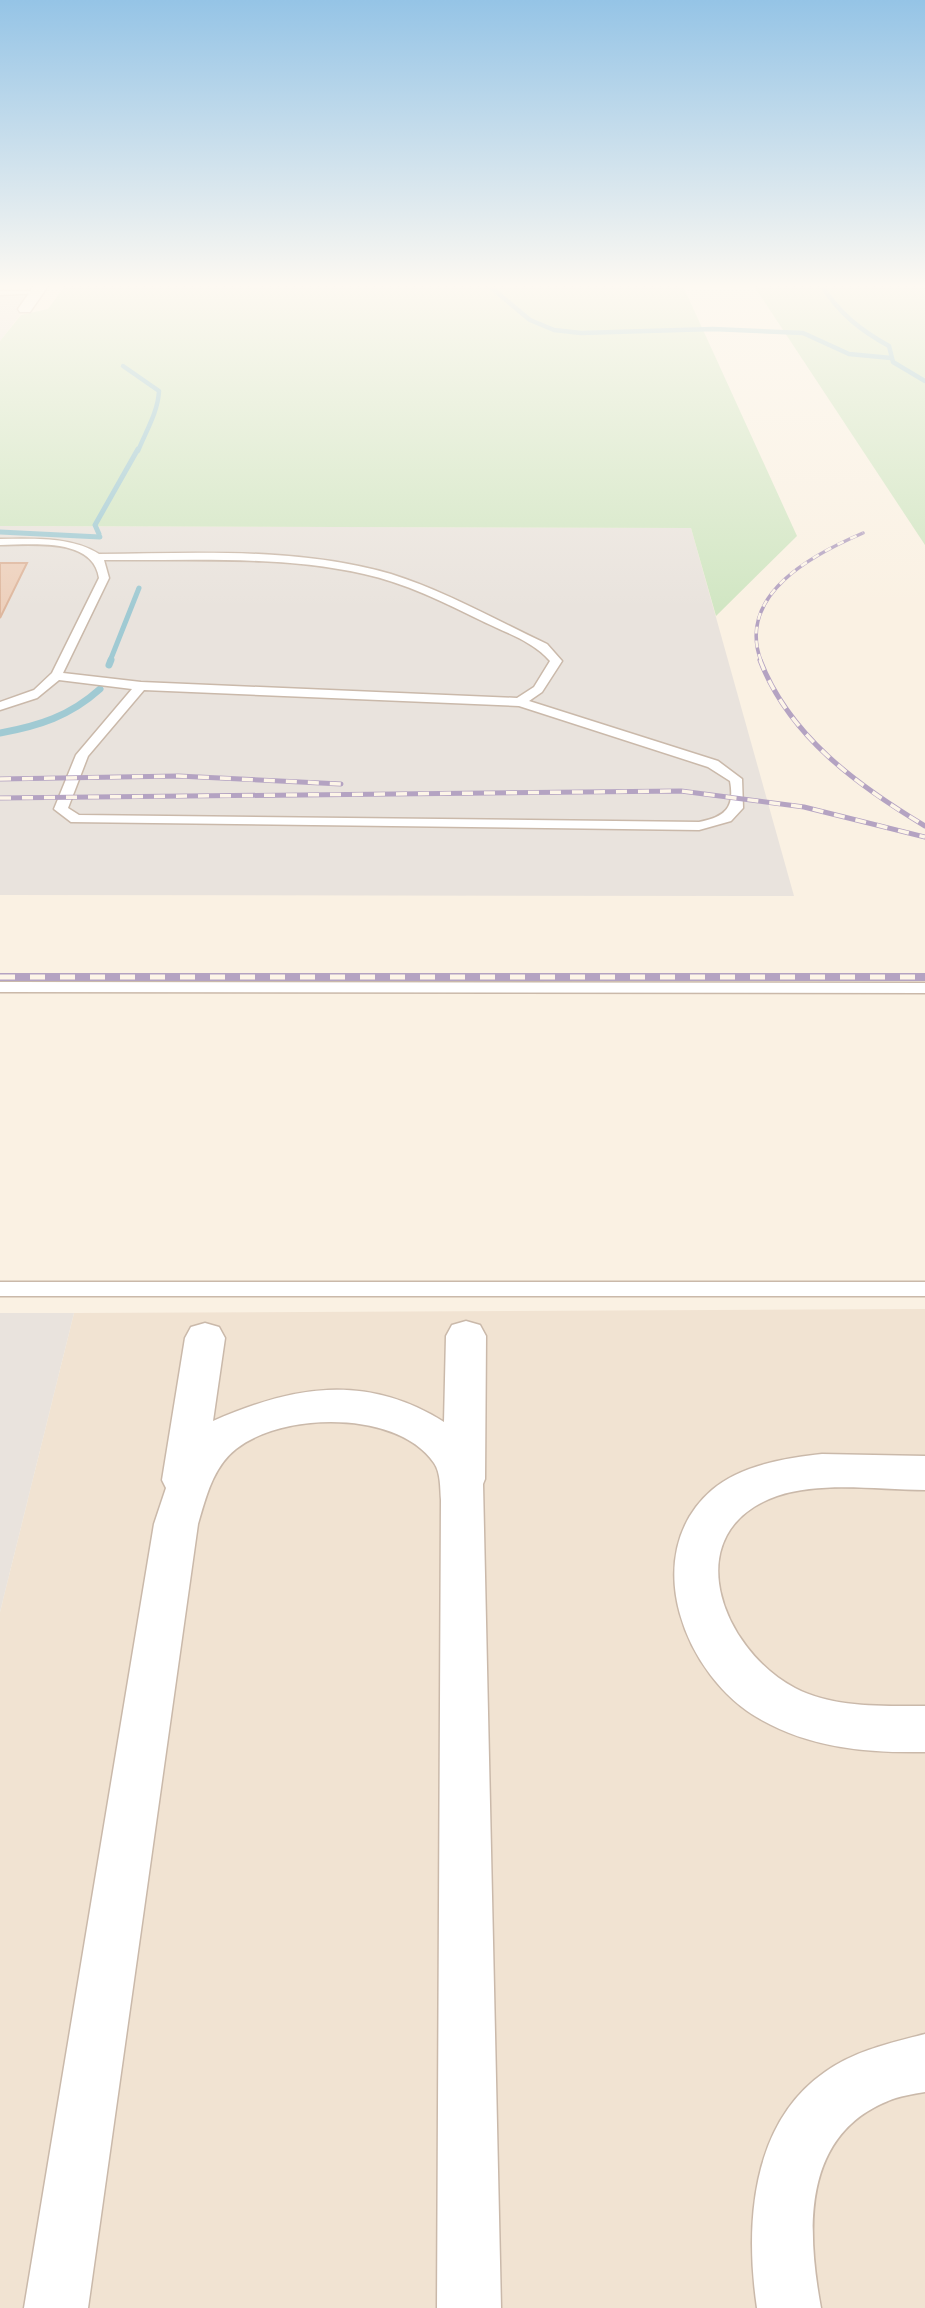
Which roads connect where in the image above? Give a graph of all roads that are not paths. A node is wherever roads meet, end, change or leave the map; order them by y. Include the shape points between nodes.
1 (0, 542) edge
2 (99, 557) junction
3 (55, 676) junction
4 (141, 686) junction
5 (520, 702) junction
6 (0, 706) edge
7 (0, 987) edge
8 (925, 988) edge
9 (0, 1289) edge
10 (925, 1289) edge
11 (466, 1336) dead end
12 (205, 1338) dead end
13 (925, 1473) edge
14 (463, 1500) junction
15 (176, 1524) junction
16 (925, 1729) edge
17 (925, 2063) edge
18 (56, 2308) edge
19 (468, 2308) edge
20 (789, 2308) edge

1 - 2 lane via 57,544 83,548
2 - 3 lane via 104,578
2 - 5 lane via 330,564 410,585 543,646 556,661 538,689
3 - 4 lane
3 - 6 lane via 32,696
4 - 5 lane
4 - 5 lane via 82,754 61,809 76,820 699,826 722,822 736,812 740,796 736,779 713,764
7 - 8 lane
9 - 10 lane
11 - 14 street
12 - 15 street
13 - 16 street via 817,1473 787,1475 760,1484 736,1496 715,1515 700,1536 695,1564 696,1592 710,1634 745,1678 774,1701 809,1718 844,1727
14 - 15 street via 460,1471 447,1448 417,1426 355,1406 322,1404 295,1407 221,1437 202,1457 187,1485
14 - 19 street
15 - 18 street
17 - 20 street via 897,2067 861,2082 830,2105 803,2137 785,2177 780,2228 782,2281

